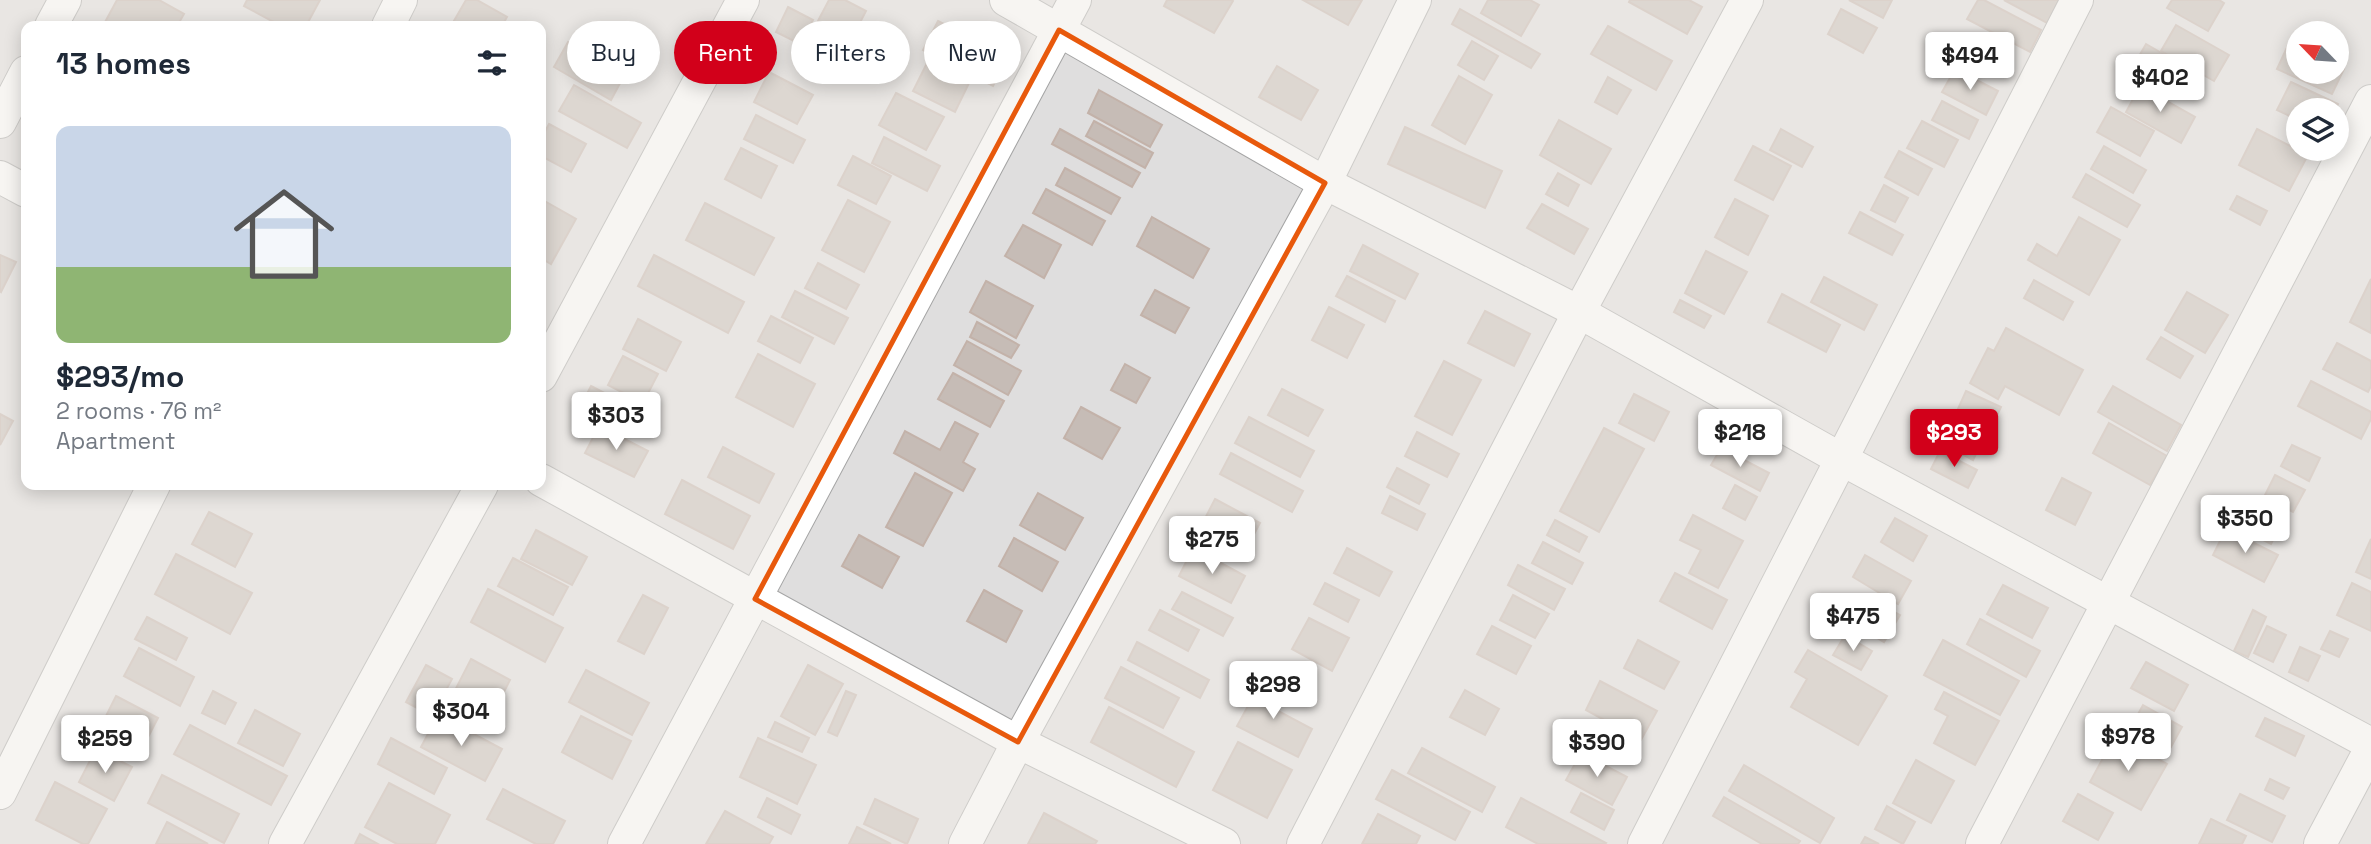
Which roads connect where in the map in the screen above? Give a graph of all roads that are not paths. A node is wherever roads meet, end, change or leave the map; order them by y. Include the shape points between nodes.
1 (65, 0) edge
2 (401, 0) edge
3 (743, 0) edge
4 (1006, 0) edge
5 (1075, 0) edge
6 (1415, 0) edge
7 (1747, 0) edge
8 (2077, 0) edge
9 (54, 21) edge
10 (390, 21) edge
11 (1059, 30) junction
12 (21, 82) edge
13 (2371, 102) edge
14 (0, 122) edge
15 (0, 177) edge
16 (1325, 183) junction
17 (21, 188) edge
18 (1579, 312) junction
19 (546, 367) edge
20 (1842, 459) junction
21 (546, 483) edge
22 (152, 490) edge
23 (479, 490) edge
24 (755, 599) junction
25 (2109, 604) junction
26 (1018, 742) junction
27 (2371, 746) edge
28 (0, 793) edge
29 (285, 844) edge
30 (624, 844) edge
31 (965, 844) edge
32 (1224, 844) edge
33 (1303, 844) edge
34 (1644, 844) edge
35 (1982, 844) edge
36 (2320, 844) edge

1 - 9 street
2 - 10 street
3 - 19 street
4 - 11 street
5 - 11 street
6 - 16 street
7 - 18 street
8 - 20 street
11 - 16 street
11 - 24 street
12 - 14 street
13 - 25 street
15 - 17 street
16 - 18 street
16 - 26 street
18 - 20 street
18 - 33 street
20 - 25 street
20 - 34 street
21 - 24 street
22 - 28 street
23 - 29 street
24 - 26 street
24 - 30 street
25 - 27 street
25 - 35 street
26 - 31 street
26 - 32 street
27 - 36 street

